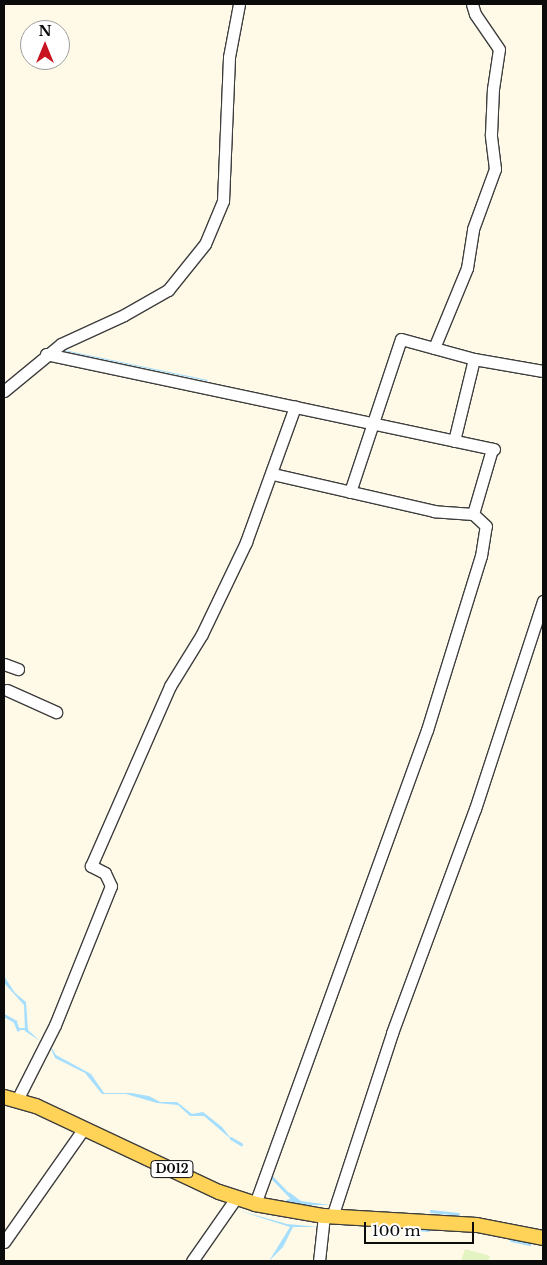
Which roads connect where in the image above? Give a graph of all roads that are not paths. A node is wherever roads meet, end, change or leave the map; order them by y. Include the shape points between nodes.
1 (239, 4) edge
2 (472, 4) edge
3 (434, 348) junction
4 (46, 354) junction
5 (474, 359) junction
6 (543, 372) edge
7 (4, 390) edge
8 (295, 407) junction
9 (372, 424) junction
10 (454, 441) junction
11 (272, 474) junction
12 (350, 492) junction
13 (473, 514) junction
14 (543, 601) edge
15 (4, 664) edge
16 (18, 669) dead end
17 (7, 690) dead end
18 (56, 712) dead end
19 (11, 1099) edge
20 (84, 1128) junction
21 (236, 1198) junction
22 (255, 1204) junction
23 (328, 1217) junction
24 (543, 1238) edge
25 (4, 1242) edge
26 (192, 1261) edge
27 (319, 1261) edge

1 - 4 street via 229,57 223,201 205,244 181,277 153,300
2 - 3 street via 475,14 500,49 493,89 491,134 495,169 474,229 467,268
3 - 5 street
3 - 9 street via 402,339
4 - 7 street
4 - 8 street
5 - 6 street
5 - 10 street
8 - 9 street
8 - 11 street
9 - 10 street
9 - 12 street
10 - 13 street via 493,449
11 - 12 street
11 - 19 street via 242,550 202,634 170,686 100,842 91,866 105,873 110,886 55,1025
12 - 13 street via 434,511
13 - 22 street via 486,526 479,565 388,843
14 - 23 street via 474,809
15 - 16 street
17 - 18 street
19 - 20 main road, D012
20 - 21 main road, D012
20 - 25 street
21 - 22 main road, D012
21 - 26 street
22 - 23 main road, D012
23 - 24 main road, D012 via 442,1221
23 - 27 street

